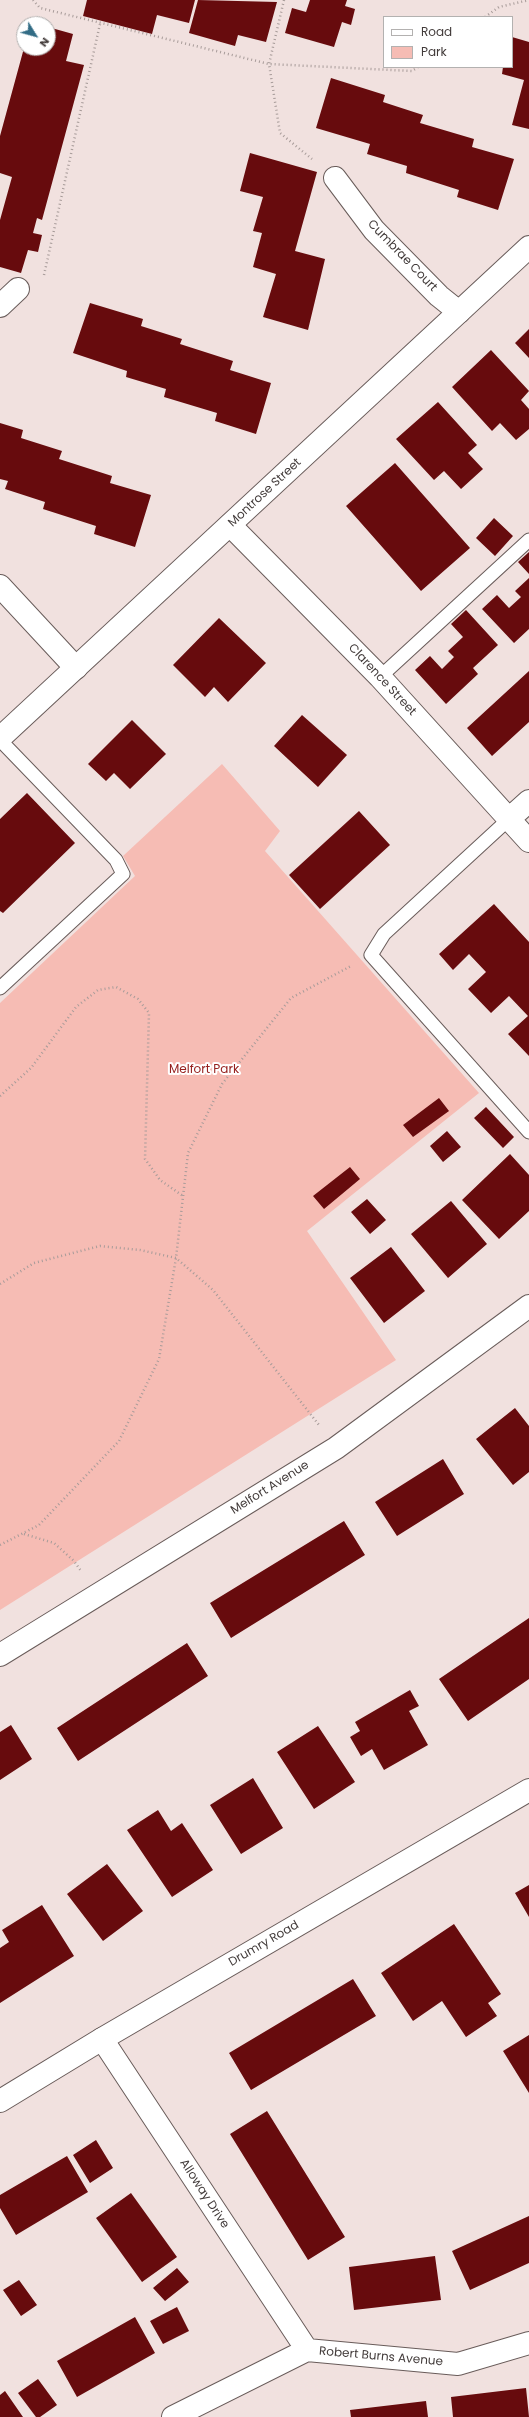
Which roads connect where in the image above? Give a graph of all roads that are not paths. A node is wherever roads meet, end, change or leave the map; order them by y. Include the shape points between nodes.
1 (335, 178) road end
2 (529, 247) edge
3 (18, 289) road end
4 (0, 306) edge
5 (459, 312) junction
6 (230, 525) junction
7 (529, 540) edge
8 (0, 586) edge
9 (76, 668) junction
10 (380, 677) junction
11 (0, 739) edge
12 (529, 801) edge
13 (509, 819) junction
14 (529, 841) edge
15 (0, 988) edge
16 (529, 1132) edge
17 (529, 1306) edge
18 (0, 1655) edge
19 (529, 1790) edge
20 (102, 2039) junction
21 (0, 2101) edge
22 (529, 2343) edge
23 (307, 2350) junction
24 (173, 2417) edge

1 - 5 street, Cumbrae Court via 374,230 439,296
2 - 5 street, Montrose Street
3 - 4 street
5 - 6 street, Montrose Street
6 - 9 street, Montrose Street
6 - 10 street, Clarence Street
7 - 10 lane
8 - 9 street
9 - 11 street, Montrose Street
10 - 13 street, Clarence Street
11 - 15 lane via 116,860 123,874
12 - 13 street
13 - 14 street, Clarence Street
13 - 16 lane via 384,934 370,955
17 - 18 street, Melfort Avenue via 336,1448
19 - 20 street, Drumry Road
20 - 21 street, Drumry Road
20 - 23 street, Alloway Drive
22 - 23 street, Robert Burns Avenue via 458,2364
23 - 24 street, Robert Burns Avenue

